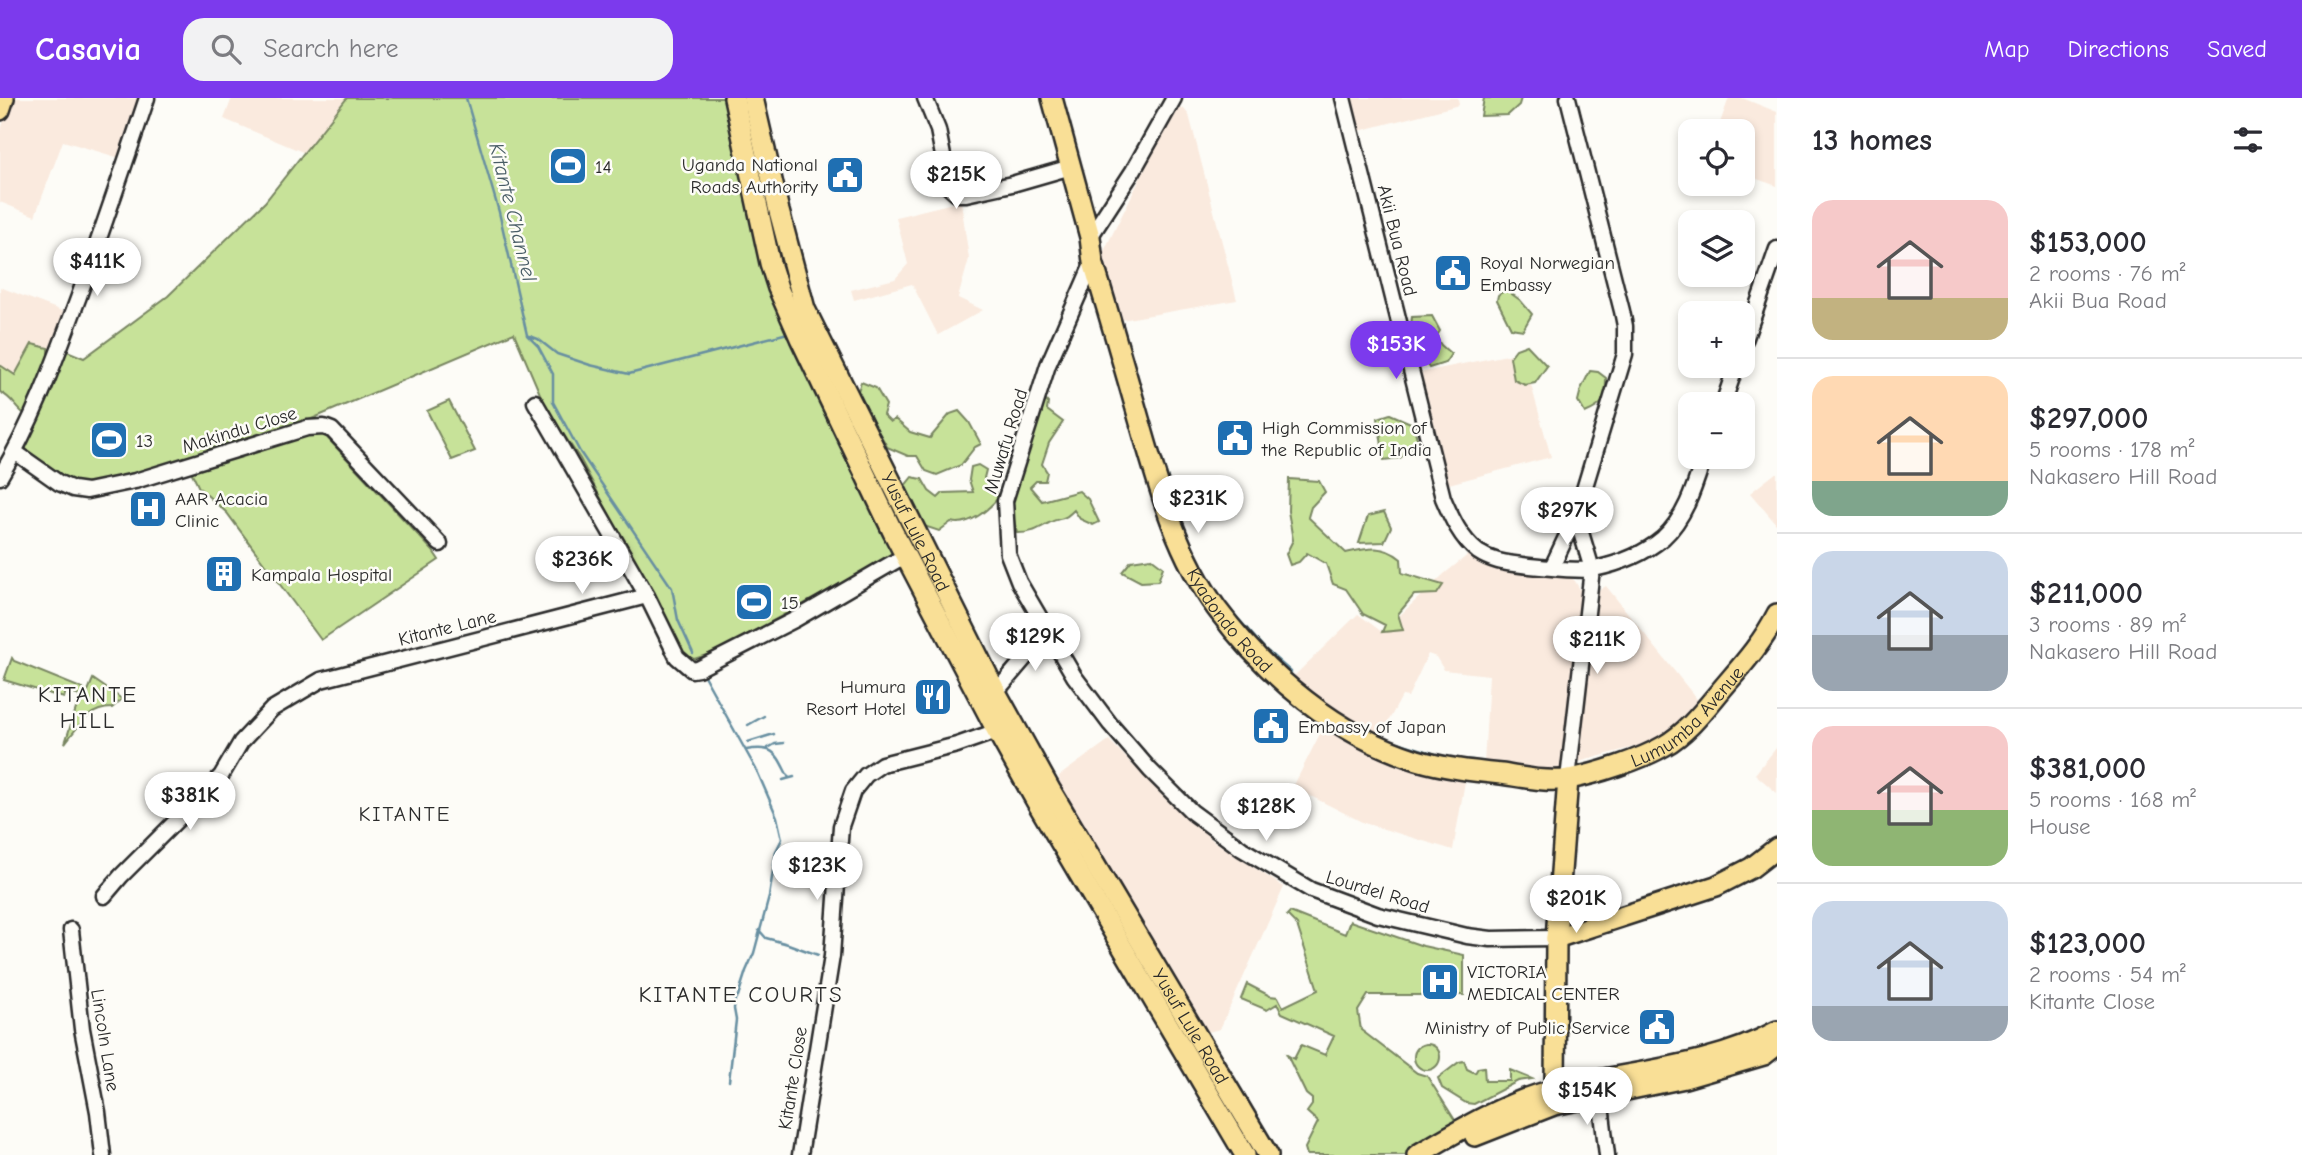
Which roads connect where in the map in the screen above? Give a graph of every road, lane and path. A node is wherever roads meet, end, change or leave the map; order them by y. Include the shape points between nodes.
1 (4, 98) edge
2 (147, 98) edge
3 (734, 98) edge
4 (753, 98) edge
5 (925, 98) edge
6 (1052, 98) edge
7 (1174, 98) edge
8 (1343, 98) edge
9 (1568, 98) edge
10 (0, 110) edge
11 (1071, 167) junction
12 (770, 214) junction
13 (1090, 237) junction
14 (1777, 248) edge
15 (1093, 262) junction
16 (1755, 311) edge
17 (535, 402) dead end
18 (15, 452) junction
19 (1700, 469) edge
20 (0, 477) edge
21 (1576, 516) junction
22 (440, 544) dead end
23 (906, 555) junction
24 (1552, 567) junction
25 (1592, 569) junction
26 (647, 596) junction
27 (1777, 614) edge
28 (1047, 632) junction
29 (996, 692) junction
30 (997, 731) junction
31 (1568, 779) junction
32 (1044, 796) junction
33 (1777, 848) edge
34 (104, 896) dead end
35 (71, 930) dead end
36 (1556, 938) junction
37 (1777, 1031) edge
38 (1777, 1045) edge
39 (1684, 1070) junction
40 (1206, 1071) junction
41 (1555, 1090) junction
42 (1600, 1097) junction
43 (103, 1155) edge
44 (800, 1155) edge
45 (1245, 1155) edge
46 (1268, 1155) edge
47 (1417, 1155) edge
48 (1440, 1155) edge
49 (1607, 1155) edge

1 - 10 main road
2 - 18 street via 61,347
3 - 12 main road, Yusuf Lule Road
4 - 12 main road, Yusuf Lule Road
5 - 11 street via 938,130 949,187 957,194
6 - 11 main road, Kyadondo Road
7 - 13 street
8 - 24 street, Akii Bua Road via 1449,514 1469,543 1489,558
9 - 21 street via 1626,341 1626,354
11 - 13 main road, Kyadondo Road
12 - 23 main road, Yusuf Lule Road via 770,263 795,327
12 - 29 main road, Yusuf Lule Road via 806,309
13 - 15 main road, Kyadondo Road
14 - 16 street
15 - 28 street, Muwafu Road via 1048,366 1005,501 1008,554
15 - 31 main road, Kyadondo Road via 1158,488 1176,535 1217,609 1261,660 1346,728 1415,759 1451,768
17 - 26 street
18 - 20 street
18 - 22 street, Makindu Close via 59,483 88,491 324,427 332,430
19 - 25 street, Akii Bua Road via 1690,497 1662,538 1622,561
21 - 24 street
21 - 25 street
23 - 26 street via 796,619 692,670 677,657
23 - 30 main road, Yusuf Lule Road
24 - 25 street, Akii Bua Road
25 - 31 street
26 - 34 street, Kitante Lane via 321,680 272,709 241,742 221,776
27 - 31 main road, Lumumba Avenue via 1744,663 1678,736 1652,752
28 - 29 street
28 - 36 street, Lourdel Road via 1088,695 1150,770 1215,831 1278,871 1311,890 1413,925 1491,939
29 - 32 main road, Yusuf Lule Road
30 - 32 main road, Yusuf Lule Road
30 - 44 street, Kitante Close via 882,764 853,791 841,826 832,956
31 - 36 main road
32 - 40 main road, Yusuf Lule Road
33 - 36 main road via 1716,886
35 - 43 street, Lincoln Lane
36 - 41 main road
37 - 39 main road
38 - 39 main road via 1764,1055
39 - 41 main road
39 - 42 main road
40 - 45 main road, Yusuf Lule Road
40 - 46 main road, Yusuf Lule Road
41 - 47 main road via 1513,1103
42 - 48 main road via 1554,1105
42 - 49 street

